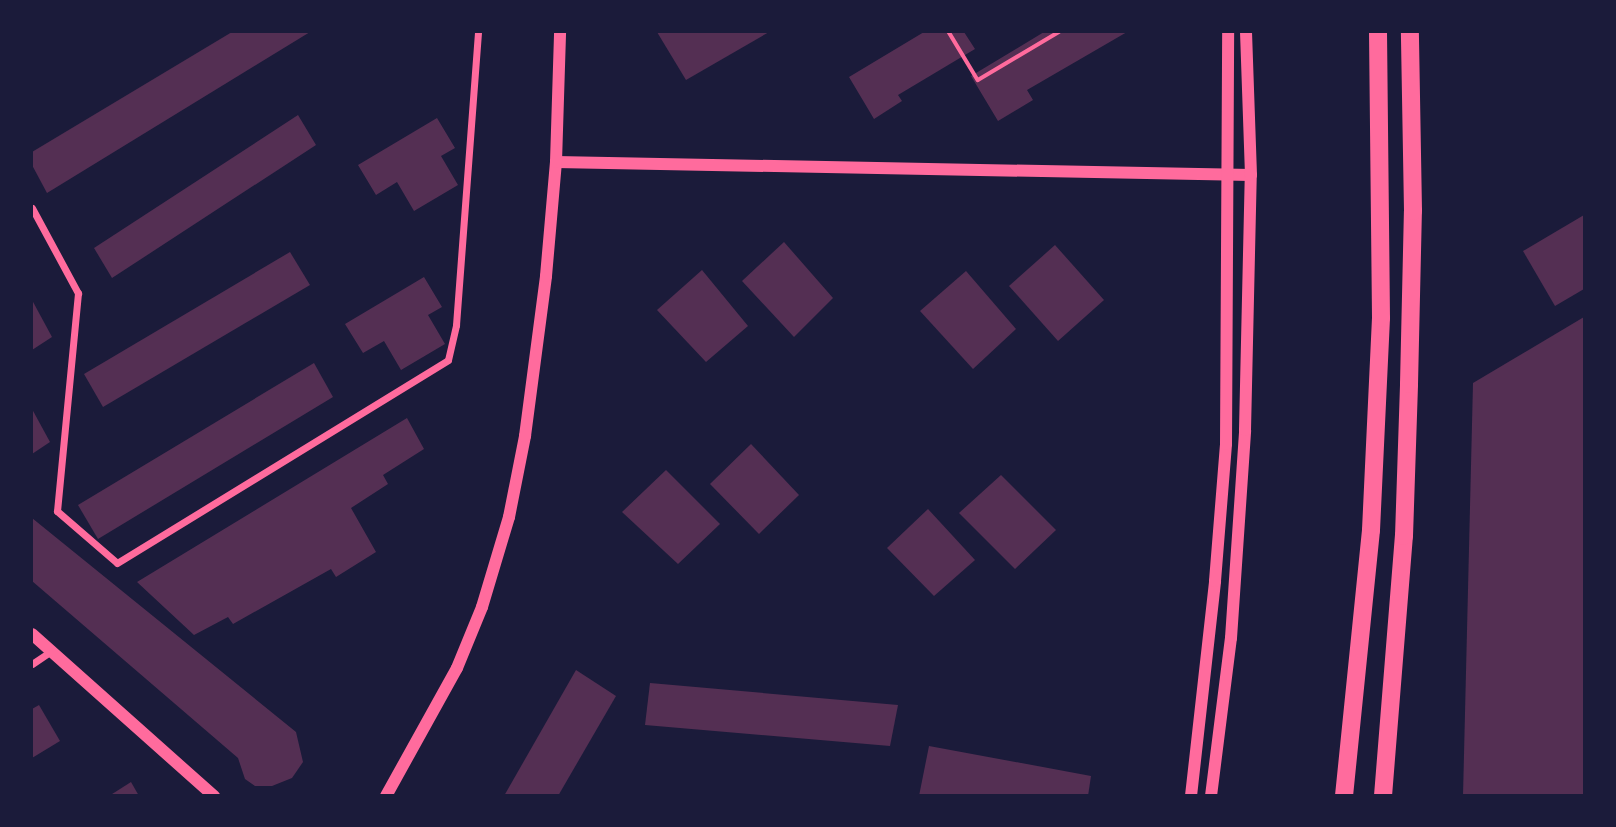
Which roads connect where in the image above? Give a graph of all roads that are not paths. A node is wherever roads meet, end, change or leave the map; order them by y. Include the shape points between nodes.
1 (478, 32) edge
2 (560, 32) edge
3 (1228, 32) edge
4 (1246, 32) edge
5 (1378, 32) edge
6 (1410, 32) edge
7 (556, 162) junction
8 (1230, 174) junction
9 (1251, 175) junction
10 (32, 208) edge
11 (32, 634) edge
12 (51, 651) junction
13 (32, 664) edge
14 (214, 796) edge
15 (386, 796) edge
16 (1191, 796) edge
17 (1211, 796) edge
18 (1344, 796) edge
19 (1383, 796) edge

1 - 10 street via 456,325 448,360 117,563 57,511 78,293
2 - 7 street
3 - 8 street
4 - 9 street
5 - 18 highway via 1380,331 1371,530
6 - 19 highway via 1413,211 1409,384 1403,550
7 - 8 street
7 - 15 street via 536,358 509,517 482,607 457,668
8 - 9 street
8 - 16 street via 1226,444 1216,581
9 - 17 street via 1238,553
11 - 12 street
12 - 13 street
12 - 14 street

